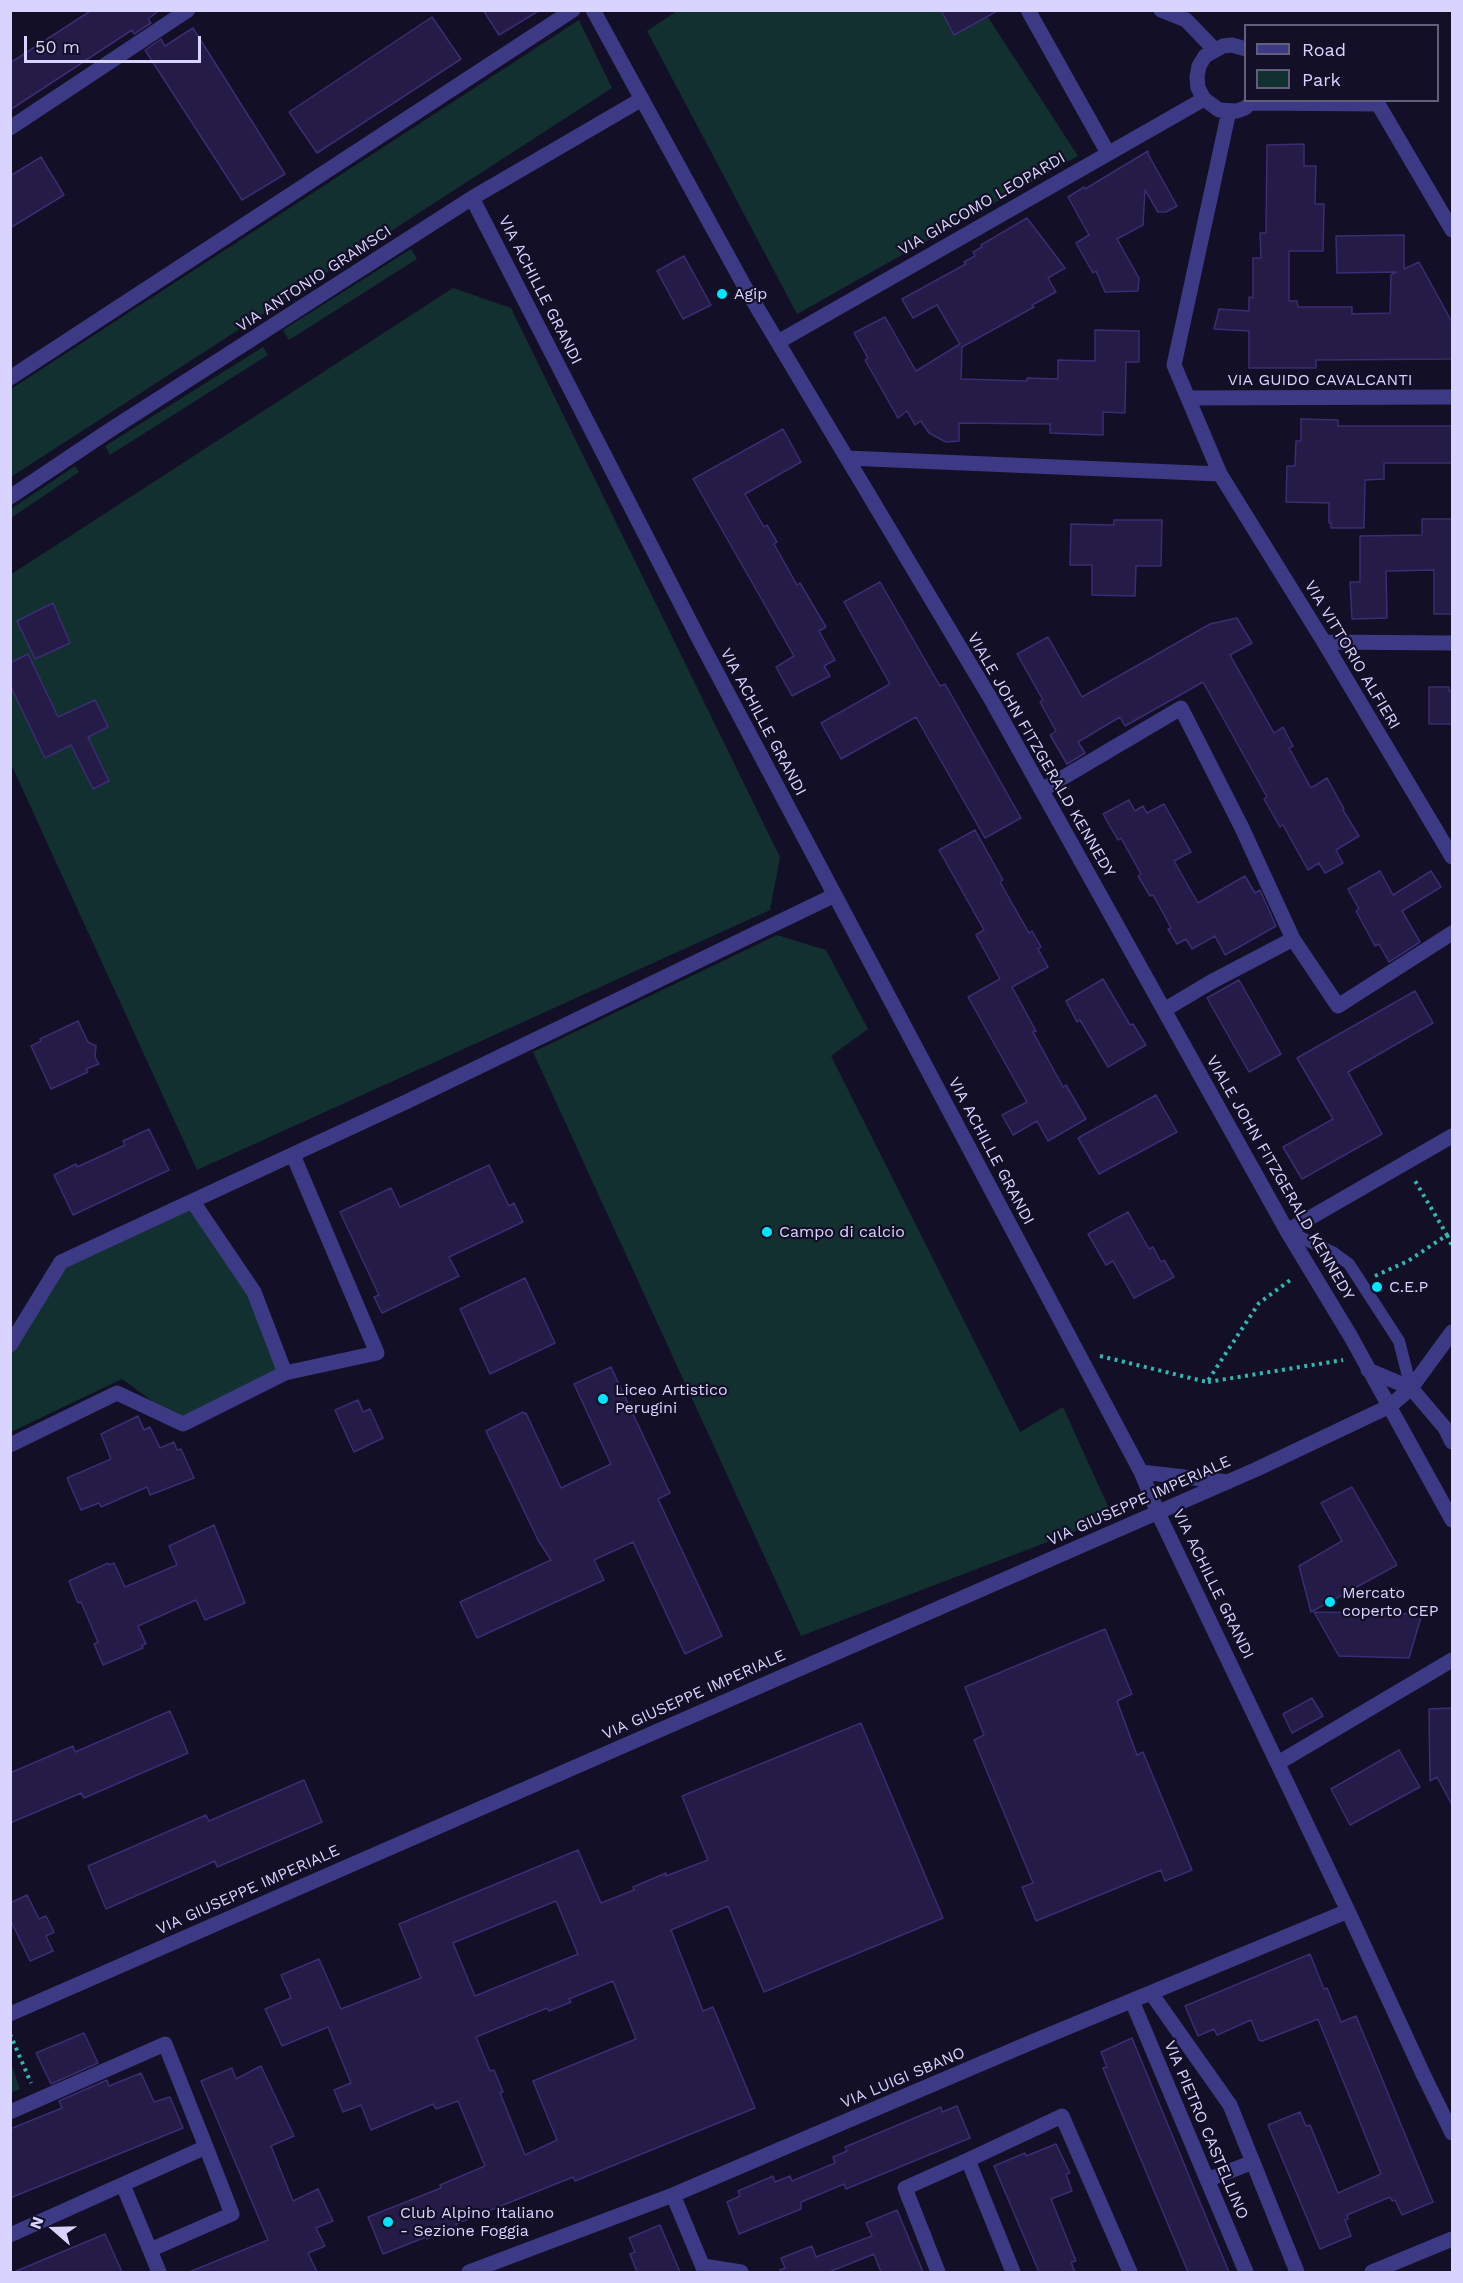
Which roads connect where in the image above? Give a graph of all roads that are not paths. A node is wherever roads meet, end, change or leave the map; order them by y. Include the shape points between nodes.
1 (188, 10) edge
2 (573, 10) edge
3 (594, 10) edge
4 (1028, 10) edge
5 (1161, 10) edge
6 (1214, 49) junction
7 (1244, 49) edge
8 (642, 99) junction
9 (1204, 99) junction
10 (1253, 102) edge
11 (1375, 102) edge
12 (1229, 111) junction
13 (10, 128) edge
14 (1108, 153) junction
15 (472, 198) junction
16 (1452, 230) edge
17 (778, 342) junction
18 (10, 378) edge
19 (1452, 397) edge
20 (1188, 398) junction
21 (847, 458) junction
22 (1220, 474) junction
23 (10, 497) edge
24 (1324, 642) junction
25 (1452, 643) edge
26 (1042, 790) junction
27 (1452, 857) edge
28 (835, 896) junction
29 (1452, 933) edge
30 (1293, 939) junction
31 (1164, 1010) junction
32 (1452, 1136) edge
33 (293, 1155) junction
34 (193, 1202) junction
35 (1287, 1231) junction
36 (1452, 1332) edge
37 (10, 1345) edge
38 (1365, 1364) junction
39 (285, 1374) junction
40 (1411, 1388) junction
41 (1390, 1406) junction
42 (1452, 1442) edge
43 (10, 1445) edge
44 (1141, 1472) junction
45 (1228, 1482) junction
46 (1158, 1513) junction
47 (1452, 1520) edge
48 (1452, 1660) edge
49 (1278, 1763) junction
50 (1348, 1911) junction
51 (1150, 1993) junction
52 (1132, 2001) junction
53 (10, 2014) edge
54 (10, 2112) edge
55 (1452, 2133) edge
56 (206, 2147) junction
57 (968, 2160) junction
58 (1252, 2162) junction
59 (1207, 2180) junction
60 (123, 2185) junction
61 (674, 2195) junction
62 (10, 2235) edge
63 (1452, 2239) edge
64 (150, 2250) junction
65 (505, 2266) edge
66 (704, 2269) edge
67 (159, 2272) edge
68 (469, 2272) edge
69 (741, 2272) edge
70 (938, 2272) edge
71 (1013, 2272) edge
72 (1130, 2272) edge
73 (1246, 2272) edge
74 (1297, 2272) edge
75 (1372, 2272) edge

1 - 13 street
2 - 18 street
3 - 8 street, VIALE JOHN FITZGERALD KENNEDY
4 - 14 street
5 - 6 street via 1186,20
6 - 7 street via 1232,45
6 - 9 street via 1199,66 1198,88
8 - 15 street, VIA ANTONIO GRAMSCI
8 - 17 street, VIALE JOHN FITZGERALD KENNEDY
9 - 12 street via 1219,110
9 - 14 street, VIA GIACOMO LEOPARDI
10 - 11 street
10 - 12 street
11 - 16 street
12 - 20 street, VIA VITTORIO ALFIERI via 1174,365
14 - 17 street, VIA GIACOMO LEOPARDI
15 - 23 street, VIA ANTONIO GRAMSCI
15 - 28 street, VIA ACHILLE GRANDI
17 - 21 street, VIALE JOHN FITZGERALD KENNEDY
19 - 20 street, VIA GUIDO CAVALCANTI
20 - 22 street, VIA VITTORIO ALFIERI
21 - 22 street
21 - 26 street, VIALE JOHN FITZGERALD KENNEDY
22 - 24 street, VIA VITTORIO ALFIERI
24 - 25 street
24 - 27 street, VIA VITTORIO ALFIERI
26 - 30 street via 1181,708
26 - 31 street, VIALE JOHN FITZGERALD KENNEDY
28 - 33 street
28 - 44 street, VIA ACHILLE GRANDI
29 - 30 street via 1338,1006
30 - 31 street
31 - 35 street, VIALE JOHN FITZGERALD KENNEDY
32 - 35 street
33 - 34 street
33 - 39 street via 377,1353
34 - 37 street via 61,1262
34 - 39 street via 254,1292
35 - 38 street, VIALE JOHN FITZGERALD KENNEDY
35 - 40 lane via 1349,1264 1399,1341
36 - 40 street, VIA GIUSEPPE IMPERIALE
38 - 40 street
38 - 41 street, VIALE JOHN FITZGERALD KENNEDY
39 - 43 street via 183,1424 117,1393
40 - 41 street, VIA GIUSEPPE IMPERIALE
40 - 42 street
41 - 45 street, VIA GIUSEPPE IMPERIALE
41 - 47 street, VIALE JOHN FITZGERALD KENNEDY
44 - 45 street
44 - 46 street, VIA ACHILLE GRANDI
45 - 46 street, VIA GIUSEPPE IMPERIALE
46 - 49 street, VIA ACHILLE GRANDI
46 - 53 street, VIA GIUSEPPE IMPERIALE
48 - 49 street
49 - 50 street, VIA ACHILLE GRANDI
50 - 51 street, VIA LUIGI SBANO
50 - 55 street, VIA ACHILLE GRANDI
51 - 52 street, VIA LUIGI SBANO
51 - 58 street, VIA PIETRO CASTELLINO via 1230,2105
52 - 59 street, VIA PIETRO CASTELLINO
52 - 61 street, VIA LUIGI SBANO
54 - 56 street via 165,2044
56 - 60 street
56 - 64 street via 232,2214
57 - 70 street via 905,2188
57 - 71 street
57 - 72 street via 1062,2116
58 - 59 street
58 - 74 street, VIA PIETRO CASTELLINO
59 - 73 street, VIA PIETRO CASTELLINO
60 - 62 street
60 - 64 street
61 - 65 street, VIA LUIGI SBANO
61 - 66 street
63 - 75 street
64 - 67 street
65 - 68 street, VIA LUIGI SBANO
66 - 69 street

